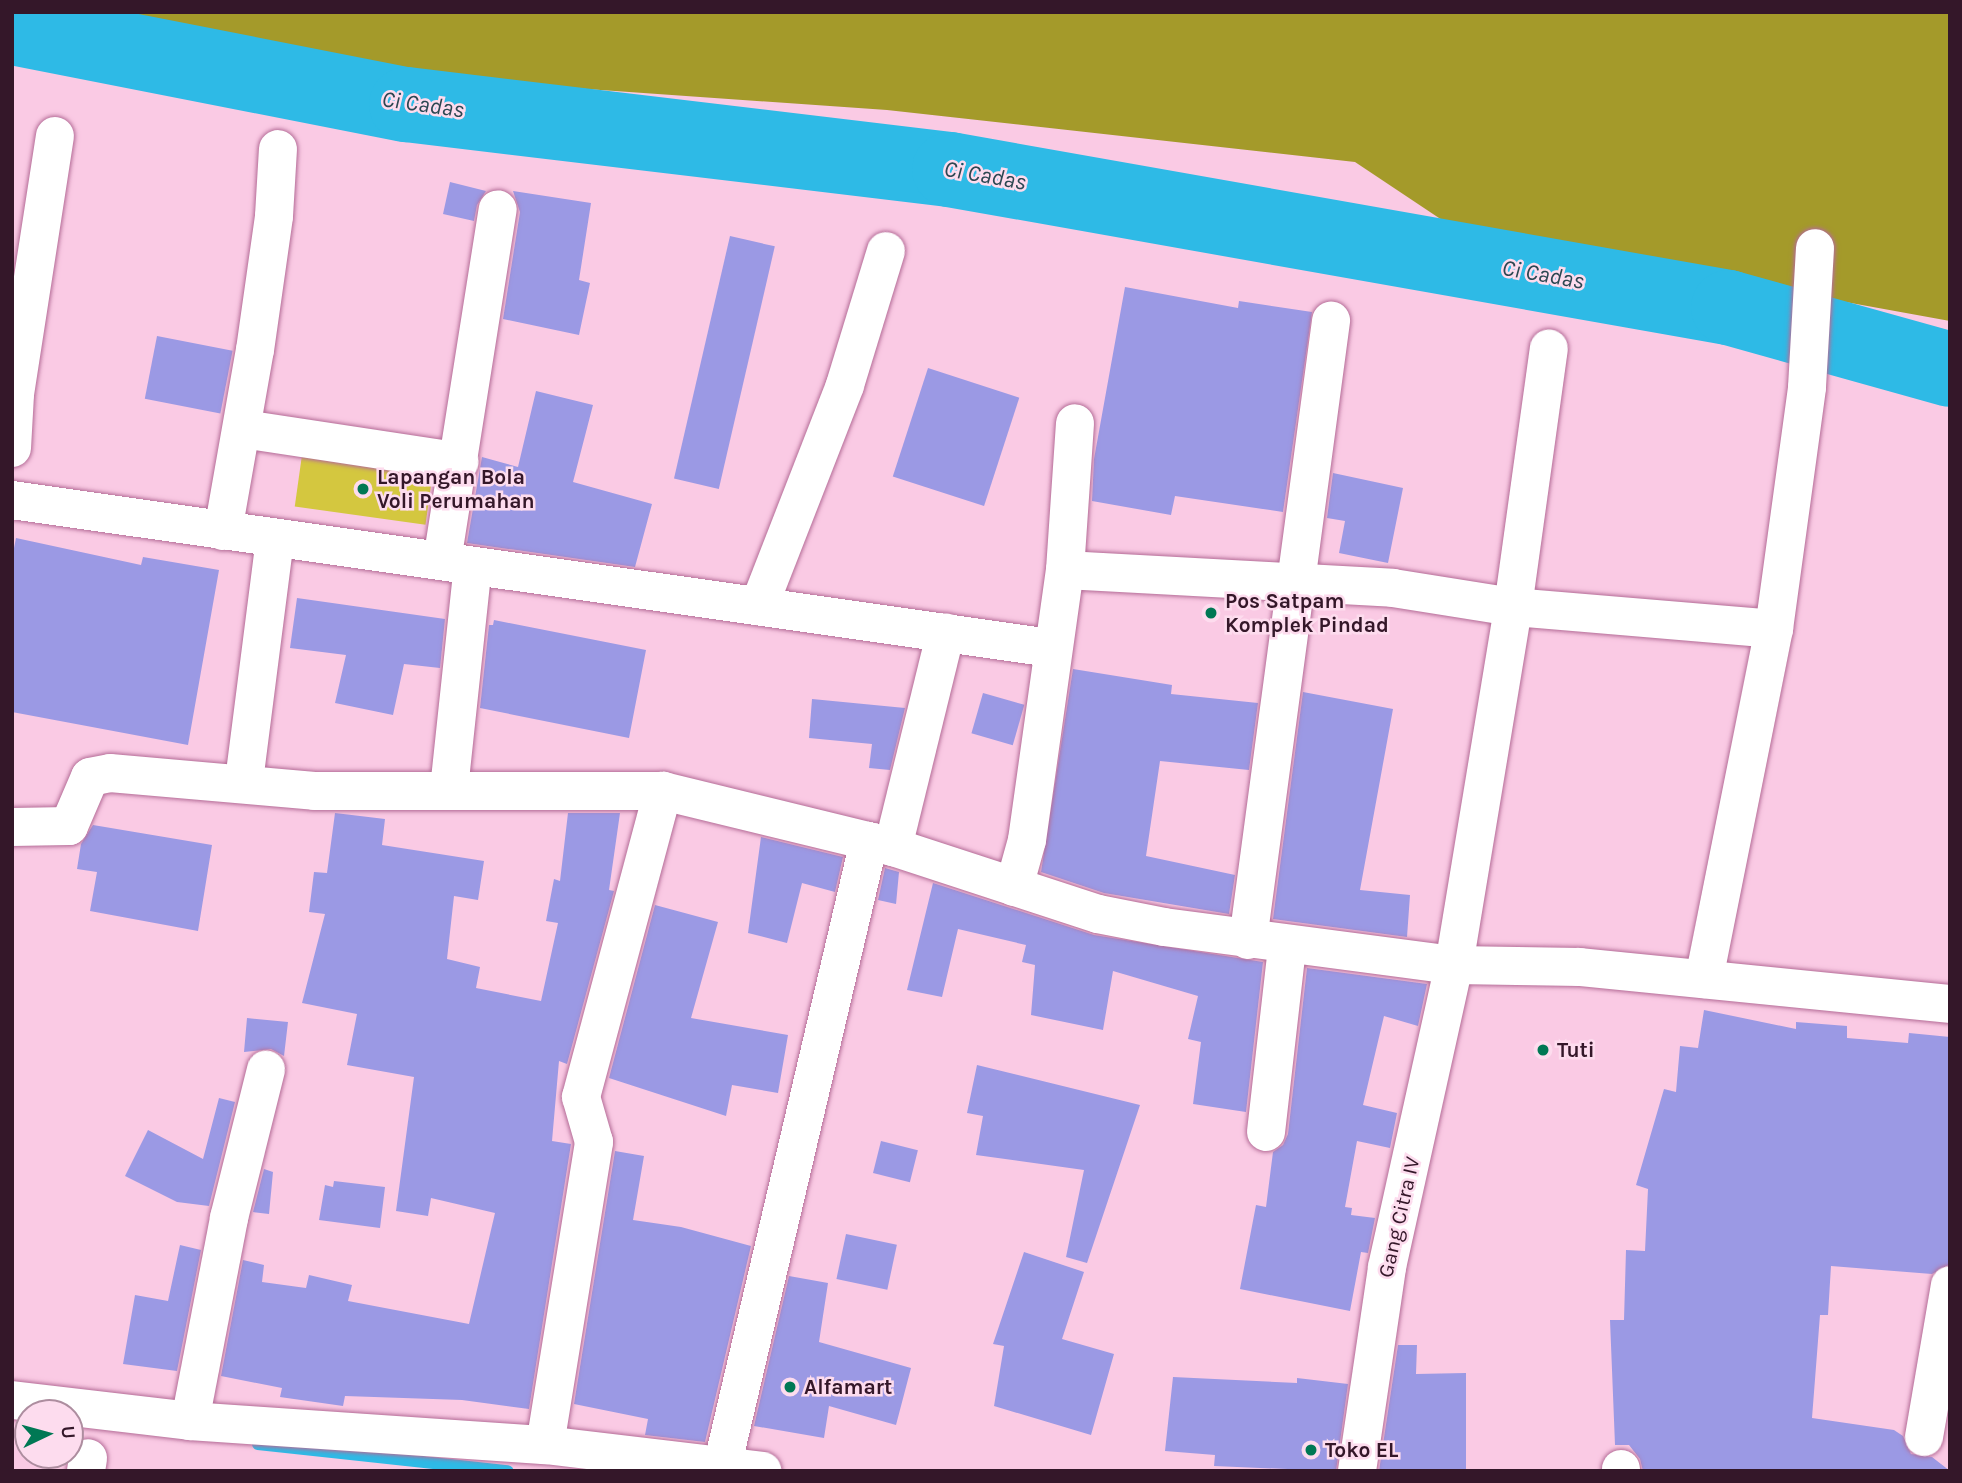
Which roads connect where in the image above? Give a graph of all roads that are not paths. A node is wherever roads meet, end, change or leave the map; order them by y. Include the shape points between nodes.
1 (55, 136) dead end
2 (278, 149) dead end
3 (498, 209) dead end
4 (1815, 248) dead end
5 (886, 251) dead end
6 (1331, 321) dead end
7 (1549, 348) dead end
8 (14, 393) edge
9 (1075, 423) dead end
10 (243, 429) junction
11 (12, 448) edge
12 (460, 462) junction
13 (12, 500) edge
14 (223, 531) junction
15 (275, 538) junction
16 (458, 563) junction
17 (1065, 570) junction
18 (1298, 581) junction
19 (759, 606) junction
20 (1513, 607) junction
21 (1774, 629) junction
22 (946, 632) junction
23 (1051, 648) junction
24 (244, 781) junction
25 (449, 789) junction
26 (663, 791) junction
27 (12, 827) edge
28 (881, 844) junction
29 (1014, 887) junction
30 (1248, 940) junction
31 (1287, 947) junction
32 (1454, 965) junction
33 (1704, 979) junction
34 (1950, 1004) edge
35 (267, 1070) dead end
36 (1266, 1132) dead end
37 (1950, 1284) edge
38 (12, 1400) edge
39 (190, 1421) junction
40 (1924, 1437) dead end
41 (545, 1445) junction
42 (722, 1467) junction
43 (762, 1471) edge
44 (1357, 1471) edge

1 - 8 street
2 - 10 street via 274,216
3 - 12 street
4 - 21 street via 1807,387
5 - 19 street via 845,385
6 - 18 street
7 - 20 street, Gang Citra IV
8 - 11 street
9 - 17 street
10 - 12 street
10 - 14 street
12 - 16 street
13 - 14 street
14 - 15 street
15 - 16 street
15 - 24 street
16 - 19 street
16 - 25 street
17 - 18 street
17 - 23 street
18 - 20 street
18 - 30 street via 1276,701
19 - 22 street
20 - 21 street
20 - 32 street, Gang Citra IV
21 - 33 street
22 - 23 street
22 - 28 street
23 - 29 street via 1027,840
24 - 25 street via 314,791
24 - 27 street via 96,774 84,786 69,826
25 - 26 street
26 - 28 street
26 - 41 street via 581,1097 594,1142
28 - 29 street
28 - 42 street
29 - 30 street via 1098,914
30 - 31 street
31 - 32 street
31 - 36 street
32 - 33 street via 1580,967
32 - 44 street, Gang Citra IV via 1387,1267
33 - 34 street
35 - 39 street via 229,1218
37 - 40 street
38 - 39 street
39 - 41 street
41 - 42 street
42 - 43 street

